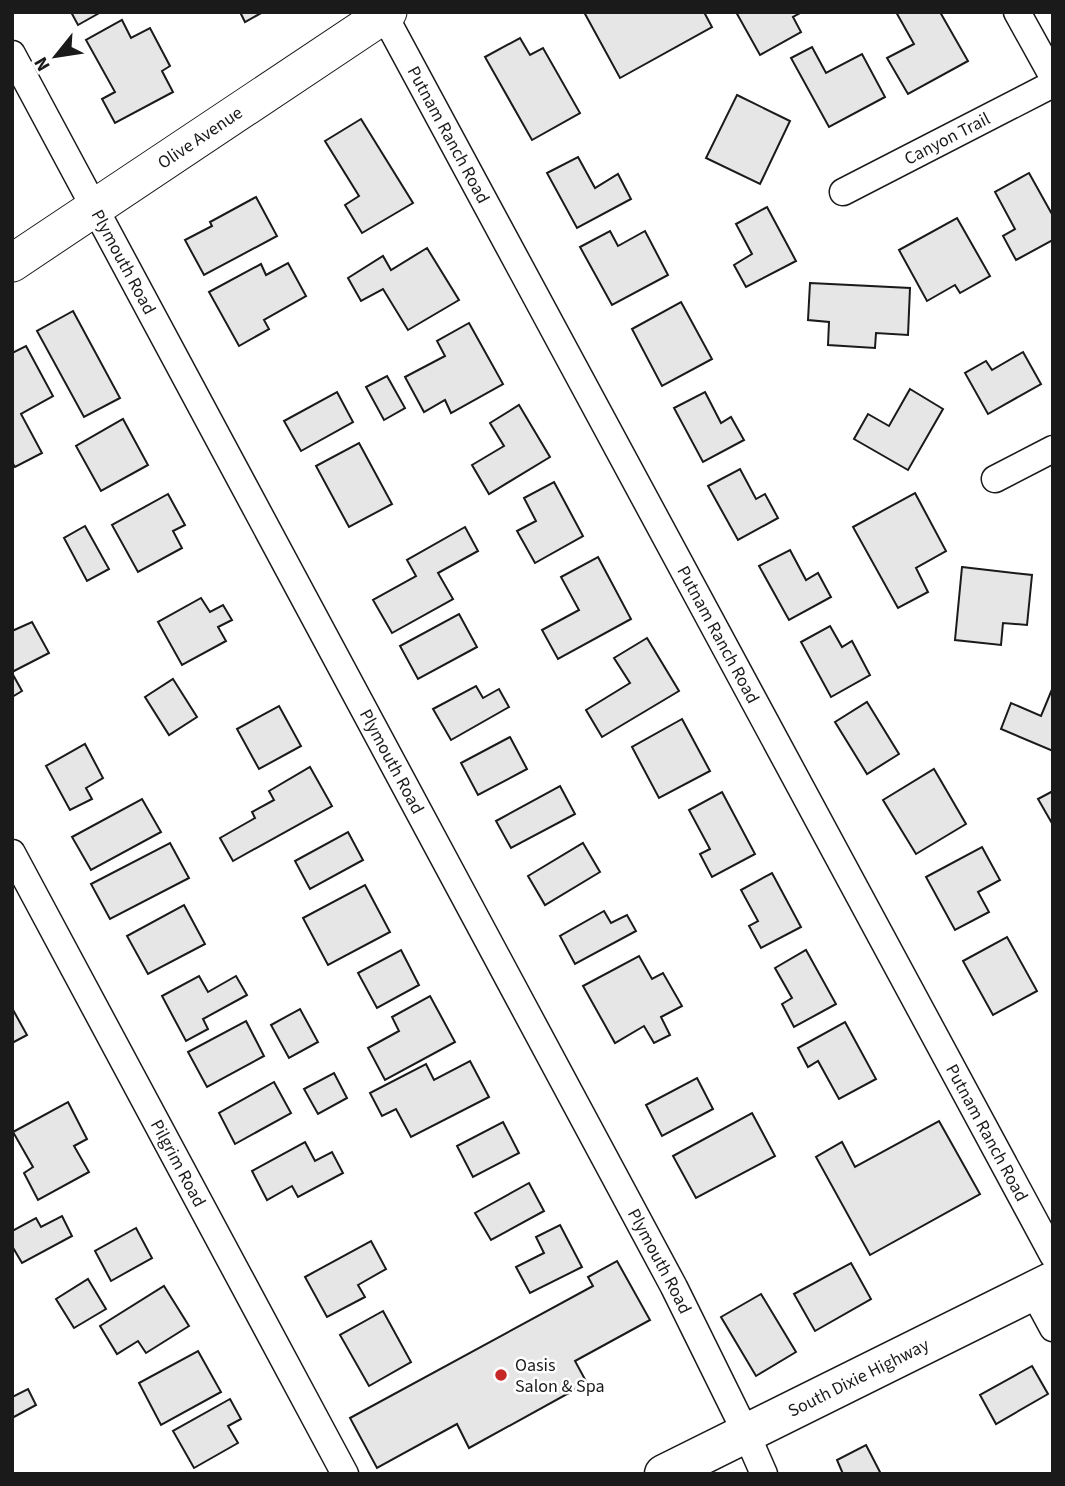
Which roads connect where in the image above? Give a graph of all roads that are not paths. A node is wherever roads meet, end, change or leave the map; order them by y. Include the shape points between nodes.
1 (1017, 12) edge
2 (386, 14) edge
3 (12, 54) edge
4 (1053, 77) edge
5 (1053, 84) edge
6 (843, 192) dead end
7 (95, 208) junction
8 (12, 263) edge
9 (1053, 449) edge
10 (995, 479) dead end
11 (12, 853) edge
12 (1053, 1255) edge
13 (1043, 1286) edge
14 (1053, 1328) edge
15 (746, 1433) junction
16 (345, 1474) edge
17 (664, 1474) edge
18 (764, 1474) edge

1 - 4 street
2 - 7 street, Olive Avenue
2 - 12 street, Putnam Ranch Road
3 - 7 street, Plymouth Road
5 - 6 street, Canyon Trail
7 - 8 street, Olive Avenue
7 - 15 street, Plymouth Road via 674,1287
9 - 10 street
11 - 16 street, Pilgrim Road
13 - 14 street
13 - 15 main road, South Dixie Highway
15 - 17 main road, South Dixie Highway
15 - 18 street, Plymouth Road

